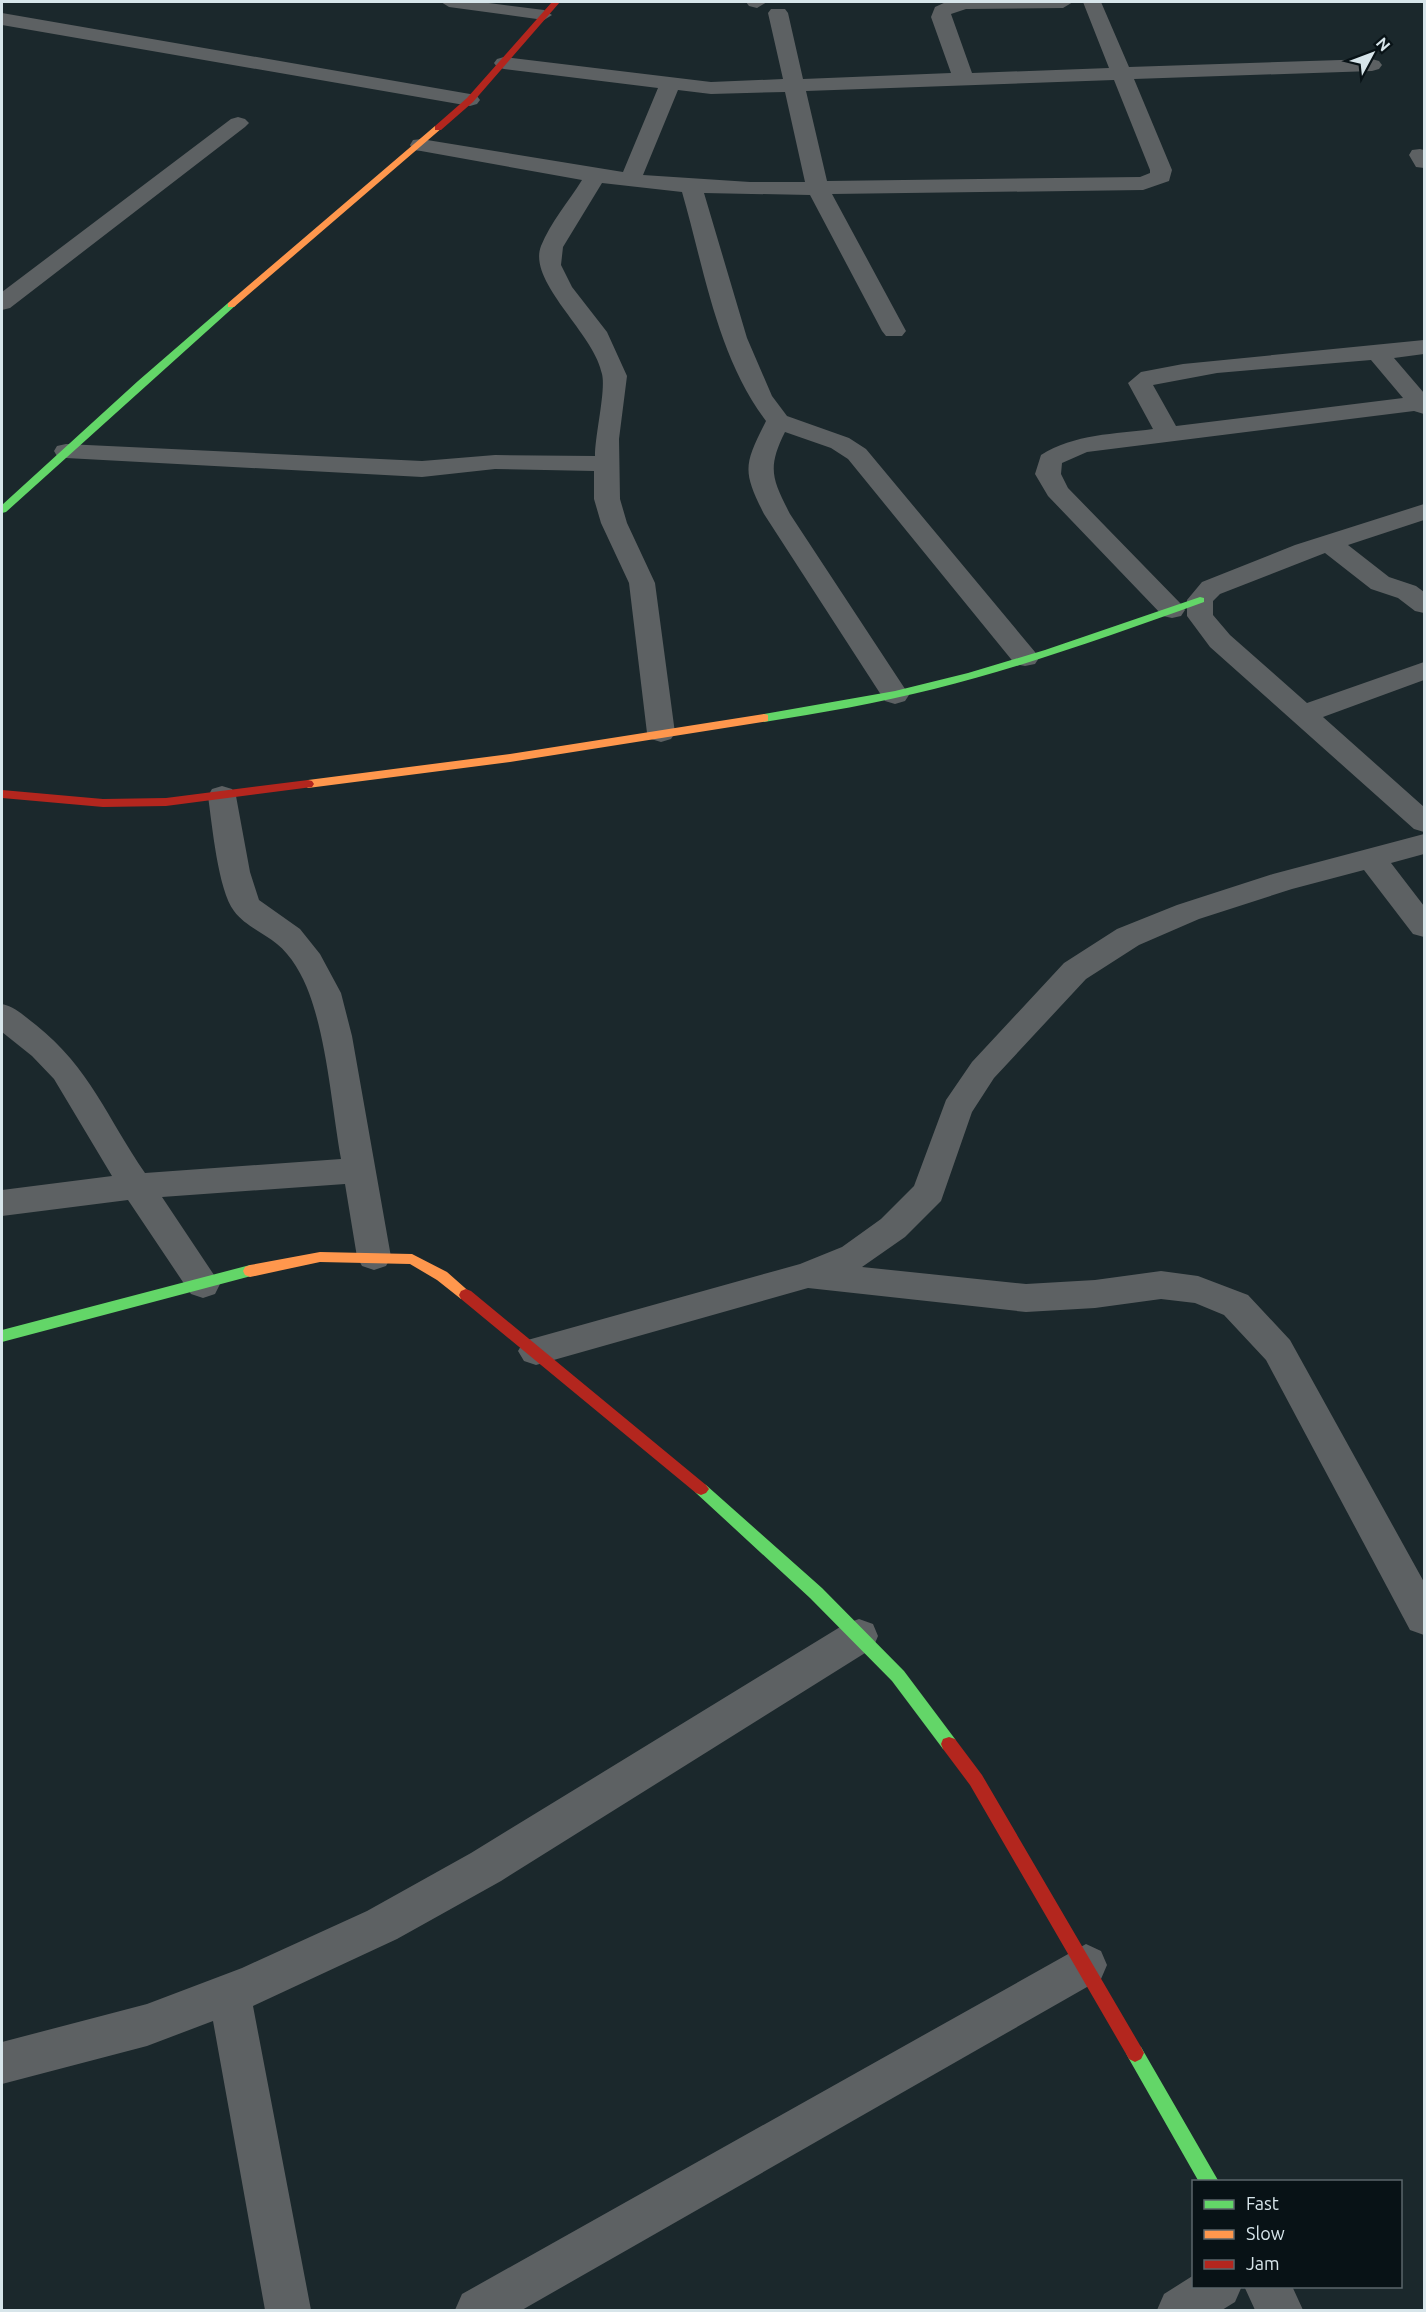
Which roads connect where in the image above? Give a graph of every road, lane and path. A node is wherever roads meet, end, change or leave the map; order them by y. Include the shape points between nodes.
1 (449, 2) edge
2 (556, 2) edge
3 (1063, 2) edge
4 (1092, 2) edge
5 (777, 12) dead end
6 (544, 15) junction
7 (2, 19) edge
8 (504, 63) junction
9 (1372, 65) dead end
10 (1122, 74) junction
11 (964, 80) junction
12 (670, 84) junction
13 (795, 87) junction
14 (470, 100) junction
15 (238, 123) dead end
16 (421, 145) junction
17 (595, 176) junction
18 (630, 181) junction
19 (816, 187) junction
20 (692, 188) junction
21 (2, 303) edge
22 (894, 331) dead end
23 (1425, 347) edge
24 (1378, 354) junction
25 (1423, 405) edge
26 (778, 421) junction
27 (1168, 435) junction
28 (66, 451) junction
29 (606, 464) junction
30 (2, 510) edge
31 (1425, 512) edge
32 (1329, 543) junction
33 (1200, 600) junction
34 (1425, 605) edge
35 (1172, 610) junction
36 (1025, 658) junction
37 (1425, 670) edge
38 (895, 695) junction
39 (1303, 715) junction
40 (661, 733) junction
41 (2, 794) edge
42 (222, 796) junction
43 (1425, 822) edge
44 (1425, 844) edge
45 (1372, 859) junction
46 (1425, 927) edge
47 (2, 1015) edge
48 (359, 1170) junction
49 (137, 1186) junction
50 (2, 1203) edge
51 (374, 1257) junction
52 (807, 1275) junction
53 (203, 1284) junction
54 (2, 1336) edge
55 (536, 1351) junction
56 (1425, 1618) edge
57 (859, 1636) junction
58 (1086, 1965) junction
59 (229, 1994) junction
60 (2, 2063) edge
61 (1209, 2180) edge
62 (1216, 2288) edge
63 (1268, 2288) edge
64 (288, 2310) edge
65 (478, 2310) edge
66 (1180, 2310) edge
67 (1280, 2310) edge

1 - 6 lane
2 - 6 street
3 - 11 street via 966,3 942,11
4 - 10 street
5 - 13 street
6 - 8 street
7 - 14 street
8 - 12 street
8 - 14 street
9 - 10 street
10 - 11 street
10 - 19 street via 1161,170 1161,176 1154,180
11 - 13 street
12 - 13 street via 711,88
12 - 18 street
13 - 19 street
14 - 16 street
15 - 21 street
16 - 17 street
16 - 28 street
17 - 18 street
17 - 29 street via 552,247 550,265 561,289 595,332 615,376
18 - 20 street
19 - 20 street
19 - 22 street
20 - 26 street via 735,338 760,397
23 - 24 street
24 - 25 street
24 - 27 street via 1232,365 1149,377 1140,383
25 - 27 street
26 - 36 street via 840,443 857,454
26 - 38 street via 757,466 763,486 777,514
27 - 35 street via 1064,451 1050,460 1048,474 1057,491
28 - 29 street via 422,469 495,462
28 - 30 street
29 - 40 street via 614,523 642,583
31 - 32 street
32 - 33 street via 1211,588
32 - 34 street via 1373,579 1407,592
33 - 35 street
33 - 39 street via 1200,616 1220,641
35 - 36 street
36 - 38 street
37 - 39 street
38 - 40 street
39 - 43 street
40 - 42 street via 510,758
41 - 42 street via 103,803
42 - 48 street via 235,872 245,904 289,937 309,962 325,993
44 - 45 street
45 - 46 street
45 - 52 street via 1284,881 1188,912 1128,937 1075,971 983,1070 957,1109 929,1192 894,1228 854,1256
47 - 49 street via 65,1071
48 - 49 street
48 - 51 street
49 - 50 street
49 - 53 street
51 - 53 street via 320,1257
51 - 55 street via 412,1259 442,1276
52 - 55 street
52 - 56 street via 1026,1298 1161,1285 1198,1290 1236,1305 1278,1350
53 - 54 street
55 - 57 street via 742,1525
57 - 58 street via 898,1676 976,1780
57 - 59 street via 486,1867 382,1925
58 - 61 street
58 - 65 street
59 - 60 street via 147,2025
59 - 64 street
62 - 66 street
63 - 67 street

